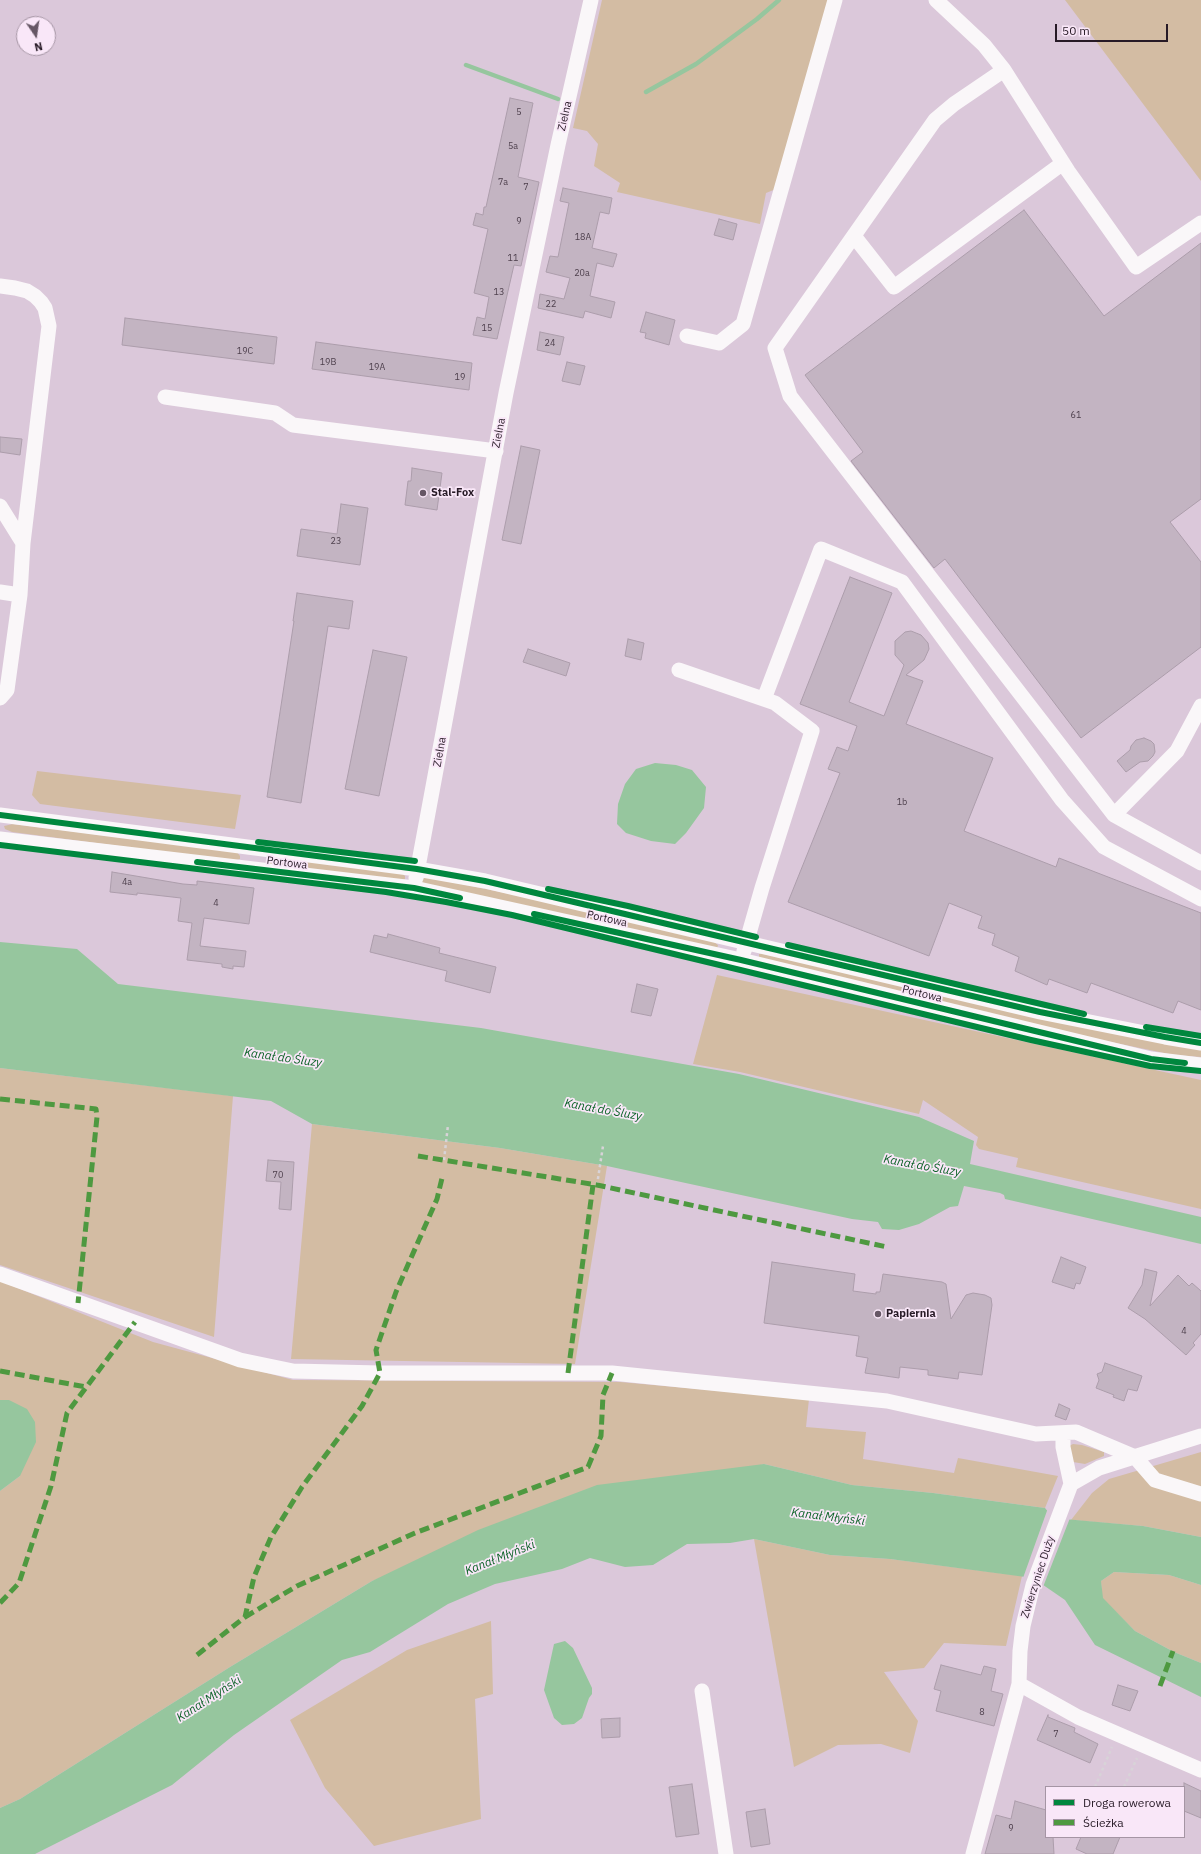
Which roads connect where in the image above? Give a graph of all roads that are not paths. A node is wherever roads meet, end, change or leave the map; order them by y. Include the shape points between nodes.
1 (591, 0) edge
2 (835, 0) edge
3 (936, 0) edge
4 (1004, 70) junction
5 (1063, 163) junction
6 (1201, 223) edge
7 (854, 236) junction
8 (0, 286) edge
9 (687, 336) dead end
10 (165, 397) dead end
11 (496, 451) junction
12 (0, 506) edge
13 (22, 543) junction
14 (0, 592) edge
15 (20, 595) junction
16 (679, 670) dead end
17 (0, 698) edge
18 (764, 699) junction
19 (1201, 706) edge
20 (0, 815) edge
21 (1114, 815) junction
22 (0, 839) edge
23 (256, 848) junction
24 (1201, 863) edge
25 (254, 869) junction
26 (417, 869) junction
27 (414, 888) junction
28 (1201, 899) edge
29 (746, 942) junction
30 (741, 960) junction
31 (1201, 1043) edge
32 (1201, 1065) edge
33 (0, 1274) edge
34 (1064, 1433) junction
35 (1201, 1436) edge
36 (1135, 1457) junction
37 (1071, 1484) junction
38 (1201, 1494) edge
39 (1019, 1684) junction
40 (702, 1691) dead end
41 (1201, 1770) edge
42 (726, 1854) edge
43 (973, 1854) edge

1 - 11 street, Zielna via 558,145
2 - 9 street via 743,324 719,344
3 - 4 street via 982,42
4 - 5 street
4 - 7 street via 935,120
5 - 6 street via 1136,267
5 - 7 street via 894,286
7 - 21 street via 775,348 790,396
8 - 13 street via 27,291 41,302 48,316 49,326
10 - 11 street via 275,413 293,425
11 - 26 street, Zielna
12 - 13 street
13 - 15 street
14 - 15 street
15 - 17 street via 8,690
16 - 18 street
18 - 28 street via 821,549 902,582 1062,800 1104,847
18 - 29 street via 775,703 812,731
19 - 21 street via 1177,751
20 - 23 street, Portowa
21 - 24 street
22 - 25 street, Portowa
23 - 25 street
23 - 26 street, Portowa
25 - 27 street, Portowa
26 - 27 street, Zielna
26 - 29 street, Portowa via 485,881
27 - 30 street, Portowa
29 - 30 street
29 - 31 street, Portowa via 1040,1012
30 - 32 street, Portowa via 1151,1059
33 - 34 street via 240,1360 293,1371 612,1373 887,1401 1036,1434
34 - 36 street via 1076,1432
34 - 37 street via 1063,1447
35 - 36 street
36 - 37 street via 1099,1468
36 - 38 street via 1155,1480
37 - 39 street, Zwierzyniec Duży via 1033,1585 1023,1626
39 - 41 street via 1078,1716
39 - 43 street, Zwierzyniec Duży
40 - 42 street

